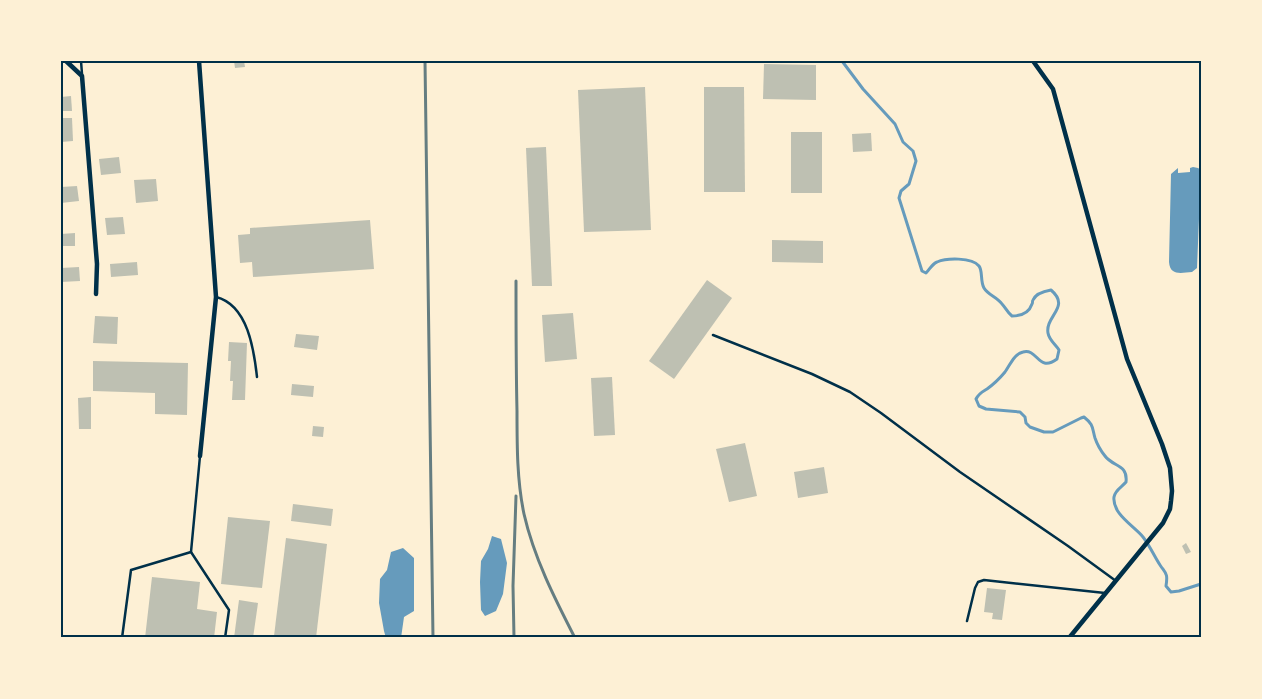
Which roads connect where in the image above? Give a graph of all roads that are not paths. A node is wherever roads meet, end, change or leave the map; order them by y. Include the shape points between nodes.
1 (66, 61) edge
2 (81, 61) edge
3 (200, 61) edge
4 (1033, 61) edge
5 (82, 76) junction
6 (96, 294) dead end
7 (216, 297) junction
8 (713, 335) dead end
9 (257, 377) dead end
10 (200, 456) joint
11 (191, 552) junction
12 (1116, 581) junction
13 (1106, 593) junction
14 (966, 621) dead end
15 (122, 638) edge
16 (225, 638) edge
17 (1069, 638) edge

1 - 5 street
2 - 5 lane
3 - 7 street
4 - 12 street via 1053,89 1126,359 1170,468 1170,509 1154,536
5 - 6 street via 97,264
7 - 9 lane via 236,308 254,351
7 - 10 street
8 - 12 lane via 850,392
10 - 11 lane
11 - 15 lane via 131,570
11 - 16 lane via 229,610
12 - 13 street
13 - 14 lane via 984,580 974,588
13 - 17 street

